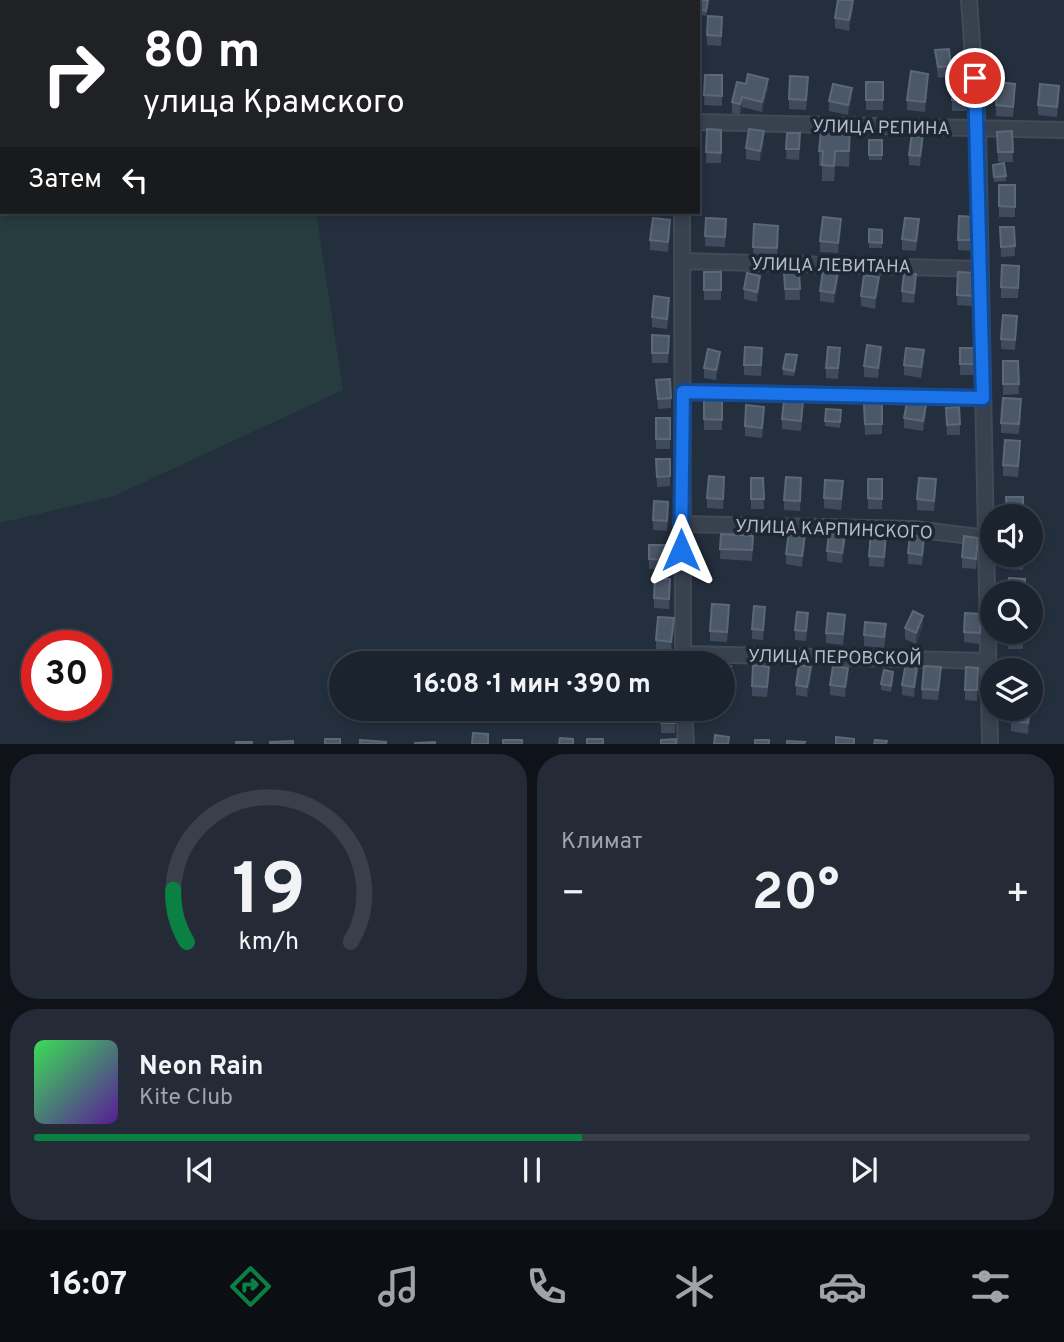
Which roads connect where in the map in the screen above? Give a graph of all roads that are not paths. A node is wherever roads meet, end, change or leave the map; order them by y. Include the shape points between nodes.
1 (970, 0) edge
2 (700, 122) edge
3 (978, 129) junction
4 (1064, 131) edge
5 (682, 214) edge
6 (682, 261) junction
7 (981, 269) junction
8 (683, 392) junction
9 (983, 398) junction
10 (985, 504) edge
11 (681, 524) junction
12 (980, 537) edge
13 (986, 567) edge
14 (683, 651) edge
15 (988, 658) edge
16 (735, 659) edge
17 (980, 661) edge
18 (685, 721) edge
19 (989, 721) edge
20 (686, 744) edge
21 (990, 744) edge

1 - 3 street
2 - 3 street, УЛИЦА РЕПИНА
3 - 4 street, УЛИЦА РЕПИНА
3 - 7 street
5 - 6 street
6 - 7 street, УЛИЦА ЛЕВИТАНА
6 - 8 street
7 - 9 street
8 - 9 street
8 - 11 street
9 - 10 street
11 - 12 street, УЛИЦА КАРПИНСКОГО via 914,529
11 - 14 street
13 - 15 street
16 - 17 street, УЛИЦА ПЕРОВСКОЙ
18 - 20 street
19 - 21 street

